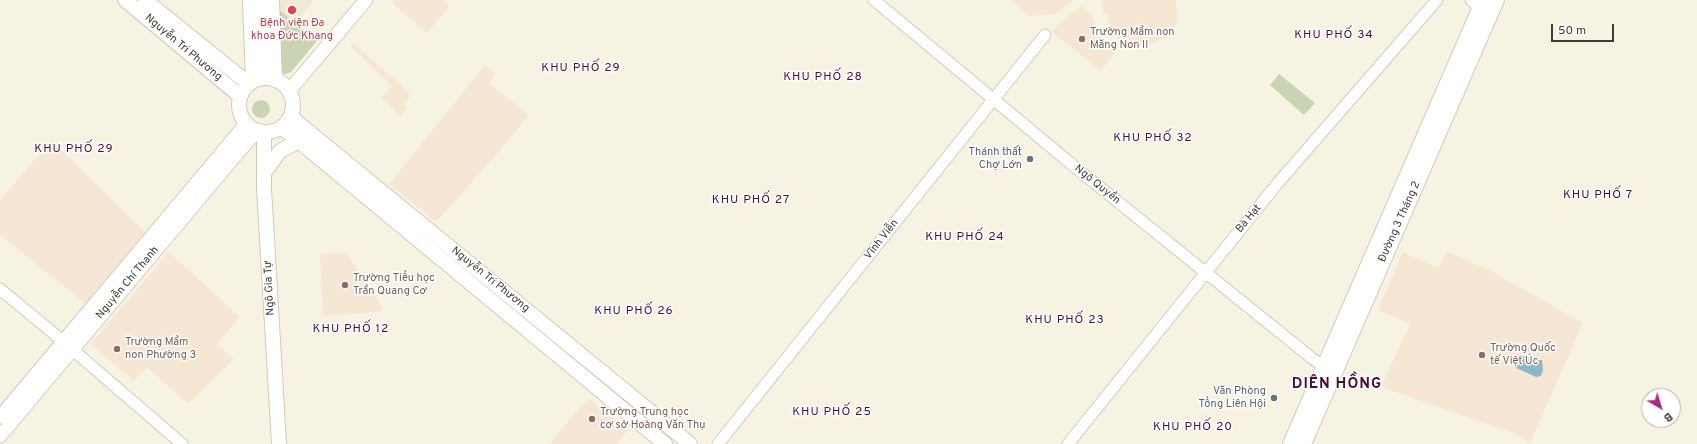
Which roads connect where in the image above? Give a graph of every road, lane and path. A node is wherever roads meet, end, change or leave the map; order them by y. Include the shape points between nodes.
1 (125, 0) edge
2 (145, 0) edge
3 (250, 0) edge
4 (261, 0) edge
5 (272, 0) edge
6 (366, 0) edge
7 (874, 0) edge
8 (1437, 0) edge
9 (1485, 2) edge
10 (1045, 35) dead end
11 (260, 81) junction
12 (289, 91) junction
13 (240, 96) junction
14 (994, 100) junction
15 (291, 115) junction
16 (281, 128) junction
17 (256, 129) junction
18 (299, 141) junction
19 (264, 172) junction
20 (1205, 272) junction
21 (0, 289) edge
22 (68, 346) junction
23 (1328, 369) junction
24 (626, 392) junction
25 (617, 404) junction
26 (0, 417) edge
27 (0, 436) edge
28 (182, 444) edge
29 (279, 444) edge
30 (665, 444) edge
31 (690, 444) edge
32 (718, 444) edge
33 (1068, 444) edge
34 (1290, 444) edge
35 (1304, 444) edge

1 - 13 main road, Nguyễn Tri Phương
2 - 11 main road, Nguyễn Tri Phương
3 - 11 main road
4 - 11 main road
5 - 11 main road
6 - 12 main road
7 - 14 street, Ngô Quyền
8 - 20 street, Bà Hạt via 1309,146
9 - 23 main road, Đường 3 Tháng 2
10 - 14 street, Vĩnh Viễn
11 - 12 main road
11 - 13 main road
12 - 15 main road via 293,103
13 - 17 main road via 239,111
14 - 20 street, Ngô Quyền
14 - 32 street, Vĩnh Viễn
15 - 16 main road
15 - 24 main road, Nguyễn Tri Phương
16 - 17 main road
16 - 18 main road, Nguyễn Tri Phương
17 - 19 main road, Ngô Gia Tự
17 - 22 main road, Nguyễn Chí Thanh
18 - 19 main road via 280,151
18 - 25 main road, Nguyễn Tri Phương
19 - 29 main road, Ngô Gia Tự
20 - 23 street, Ngô Quyền
20 - 33 street, Bà Hạt
21 - 22 street
22 - 26 main road, Nguyễn Chí Thanh
22 - 27 main road, Nguyễn Chí Thanh
22 - 28 street
23 - 34 main road, Đường 3 Tháng 2
23 - 35 main road, Đường 3 Tháng 2
24 - 25 main road
24 - 31 main road, Nguyễn Tri Phương
25 - 30 main road, Nguyễn Tri Phương

